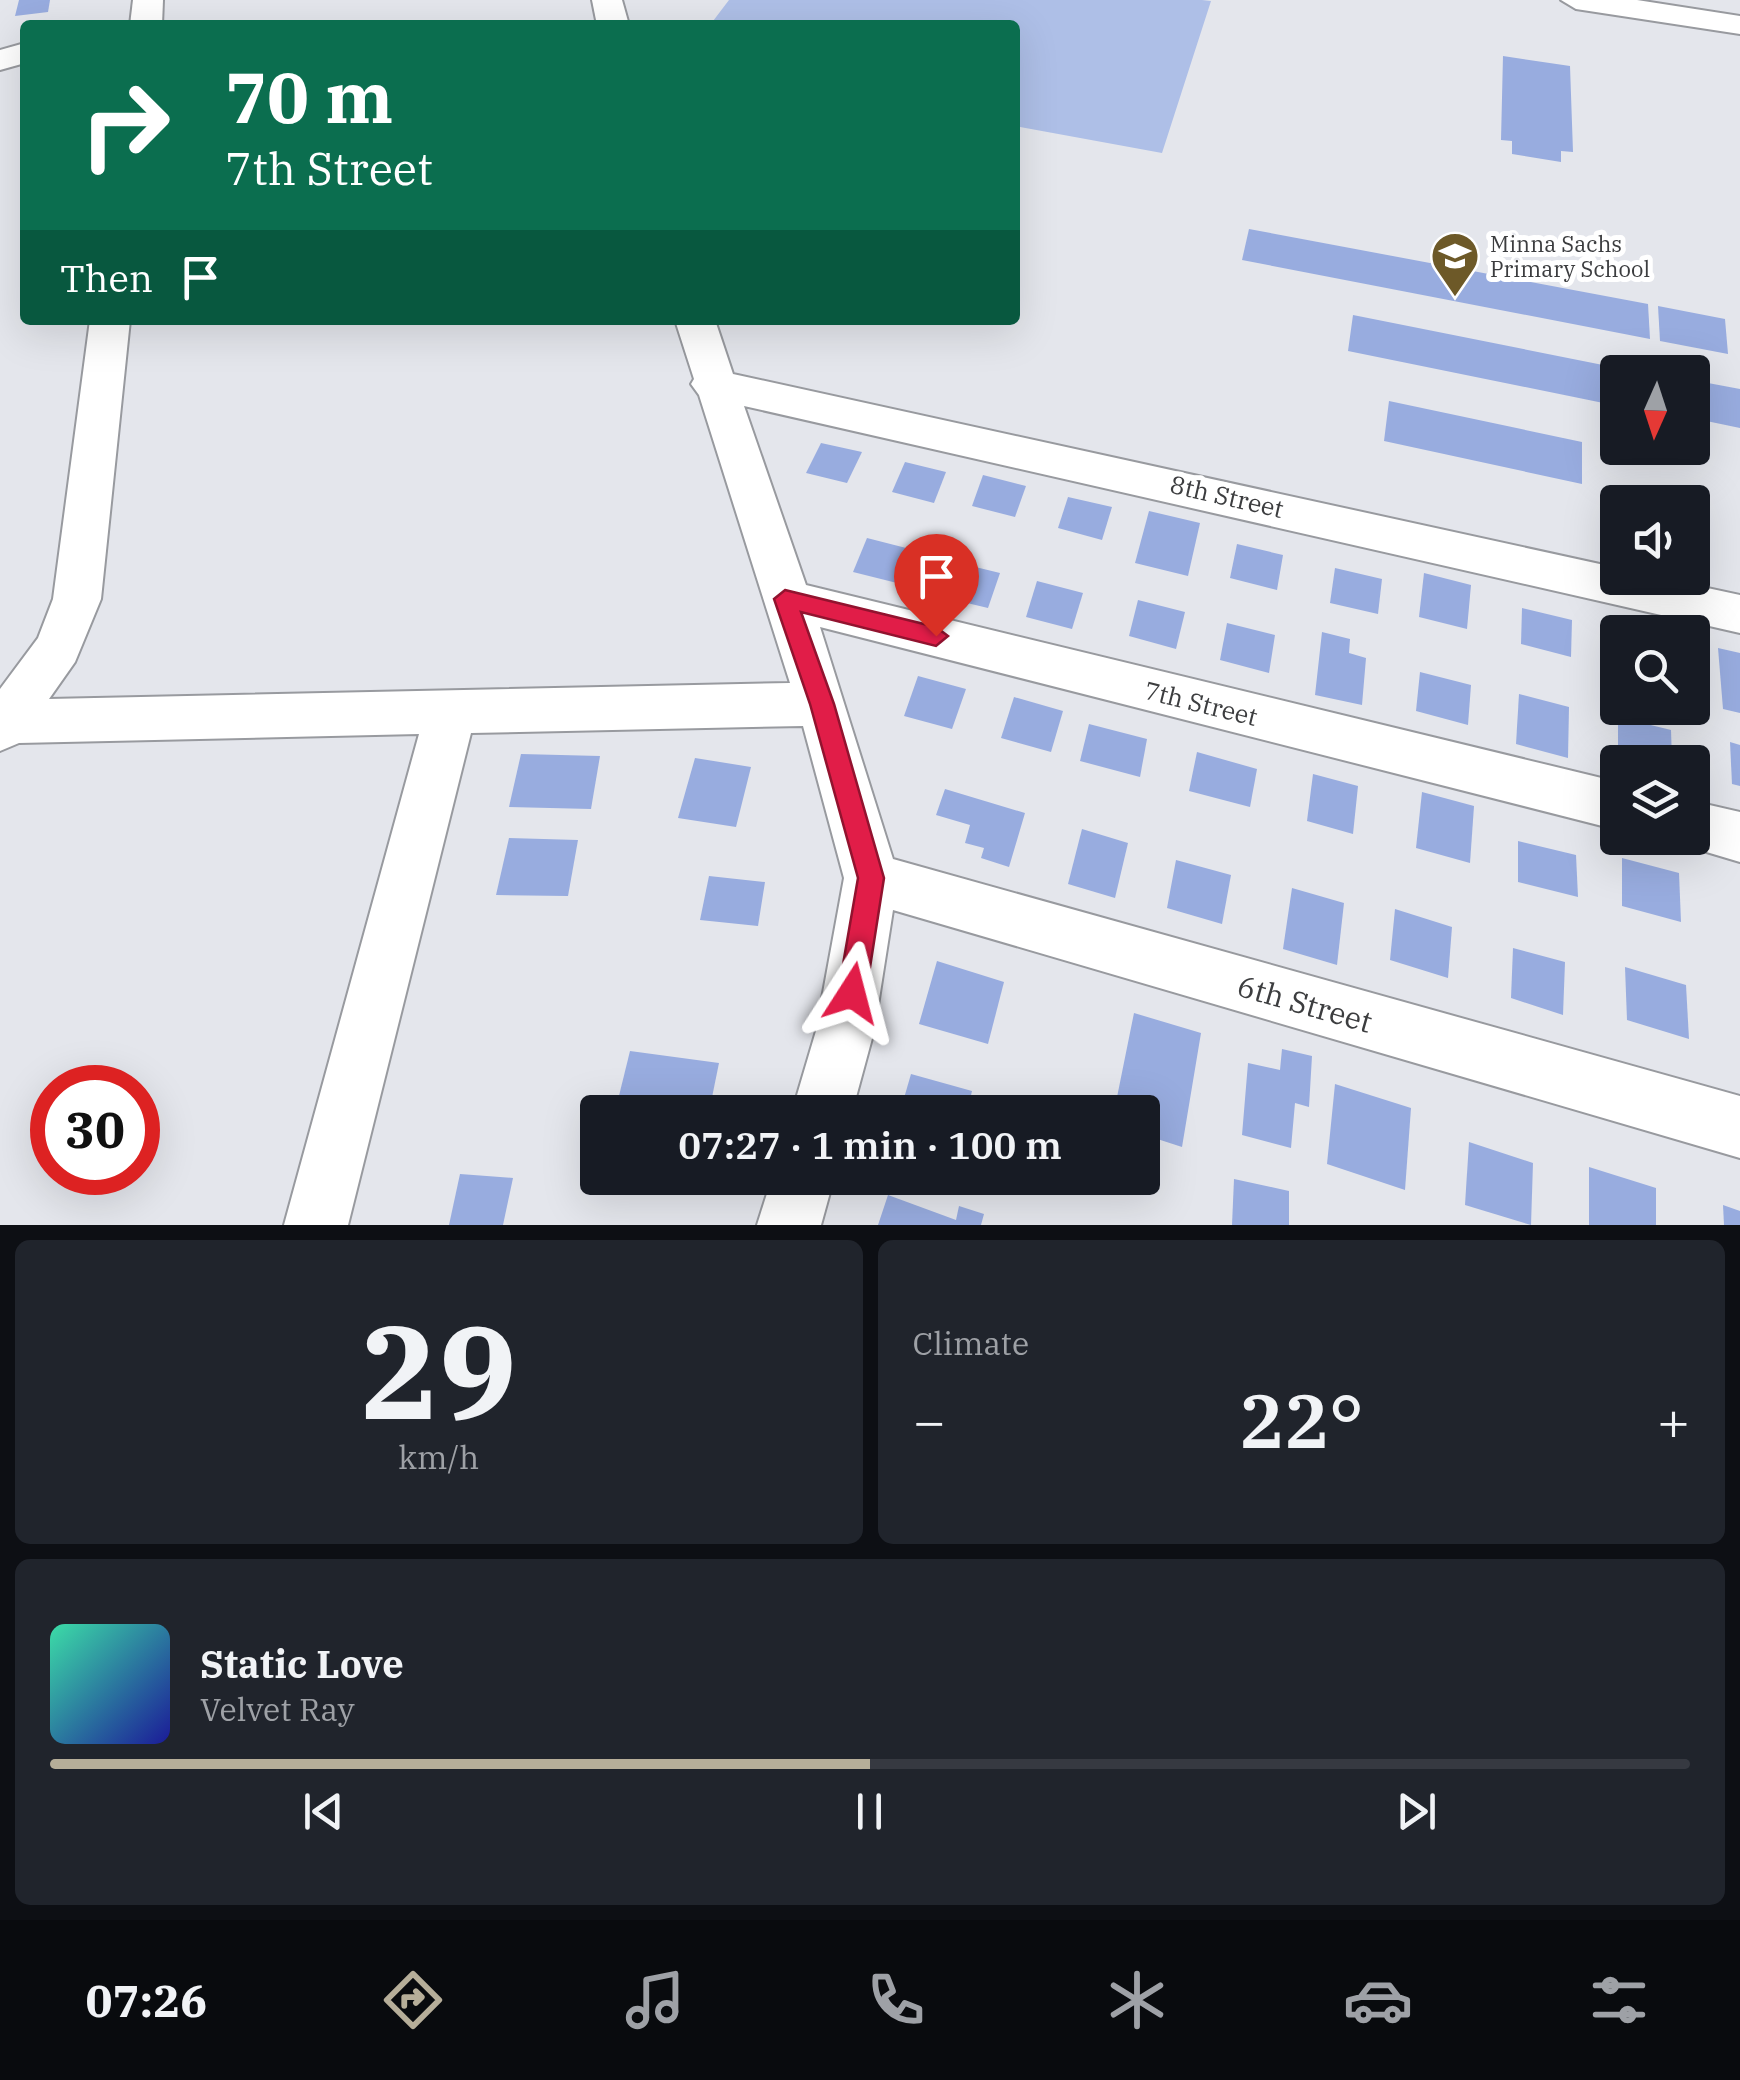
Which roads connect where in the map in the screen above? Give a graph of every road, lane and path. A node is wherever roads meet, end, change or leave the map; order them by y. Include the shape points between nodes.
1 (1576, 0) edge
2 (1679, 8) edge
3 (1740, 25) edge
4 (109, 325) edge
5 (696, 325) edge
6 (712, 384) junction
7 (785, 599) junction
8 (1740, 614) edge
9 (822, 704) junction
10 (452, 712) junction
11 (4, 725) edge
12 (1600, 802) edge
13 (1710, 830) edge
14 (1740, 837) edge
15 (871, 878) junction
16 (827, 1095) edge
17 (1740, 1128) edge
18 (798, 1195) edge
19 (316, 1225) edge
20 (789, 1225) edge

1 - 2 street
2 - 3 street
4 - 11 street via 77,599 58,648
5 - 6 street
6 - 7 street
6 - 8 street, 8th Street
7 - 9 street
7 - 12 street, 7th Street
9 - 10 street
9 - 15 street
10 - 11 street
10 - 19 street
13 - 14 street
15 - 16 street via 846,1031
15 - 17 street, 6th Street
18 - 20 street

